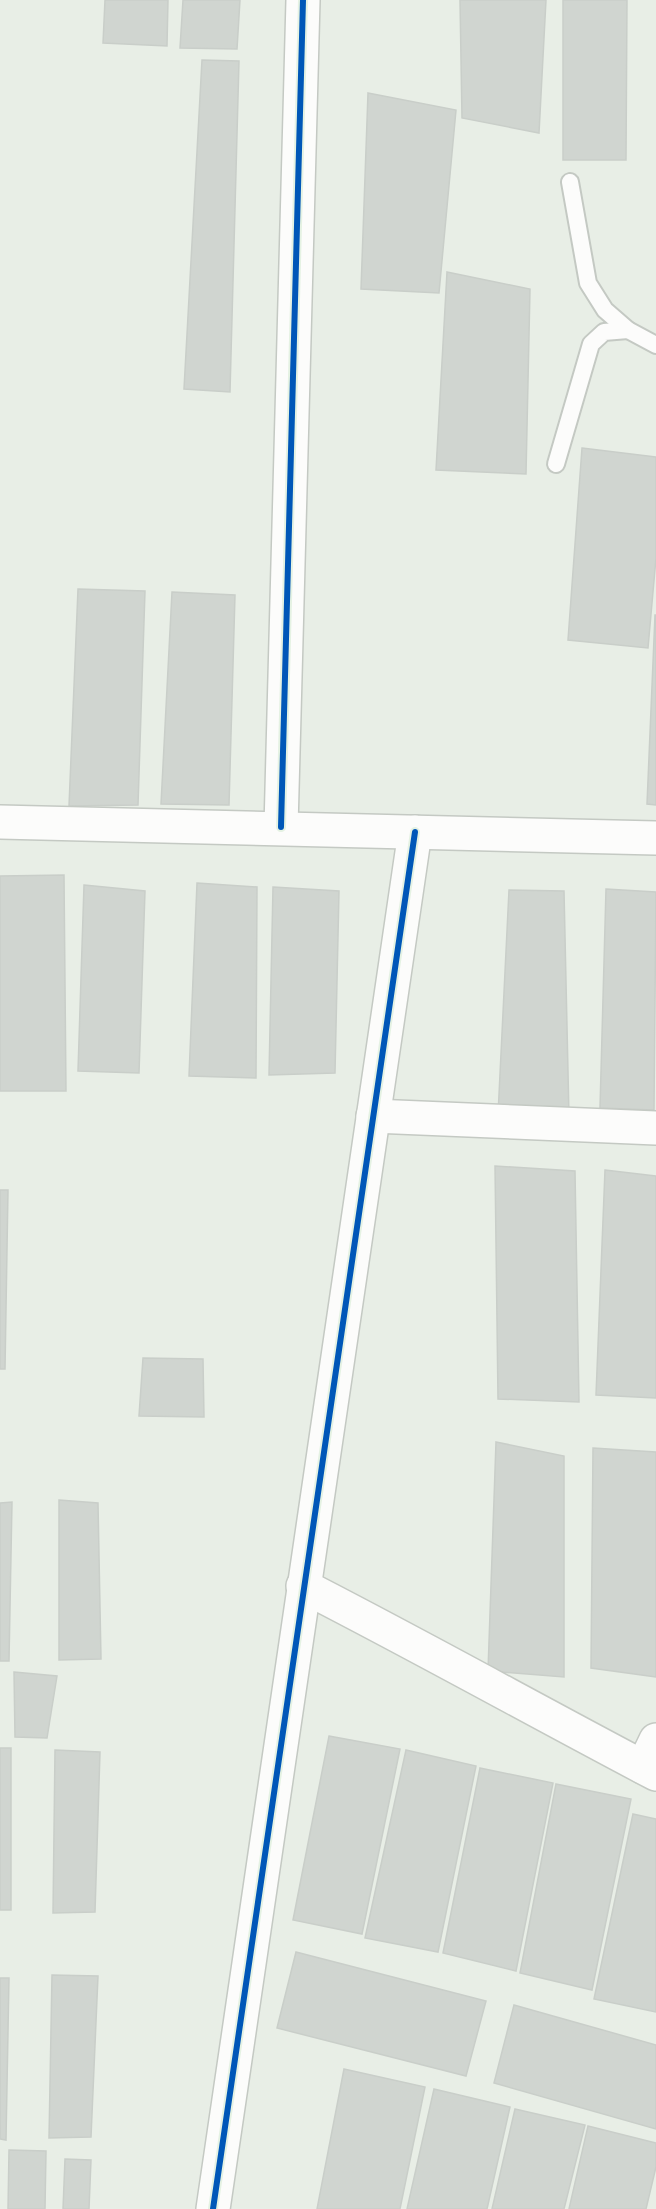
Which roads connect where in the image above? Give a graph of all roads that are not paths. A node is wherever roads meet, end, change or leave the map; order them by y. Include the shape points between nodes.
1 (303, 0) edge
2 (570, 182) dead end
3 (628, 330) junction
4 (656, 345) edge
5 (556, 464) dead end
6 (0, 822) edge
7 (281, 827) junction
8 (415, 832) junction
9 (656, 838) edge
10 (374, 1116) junction
11 (656, 1128) edge
12 (303, 1586) junction
13 (652, 1760) edge
14 (213, 2209) edge

1 - 7 street
2 - 3 lane via 588,283 605,310
3 - 4 lane
3 - 5 lane via 604,332 591,344
6 - 7 street
7 - 8 street
8 - 9 street
8 - 10 street
10 - 11 street
10 - 12 street
12 - 13 street
12 - 14 street

